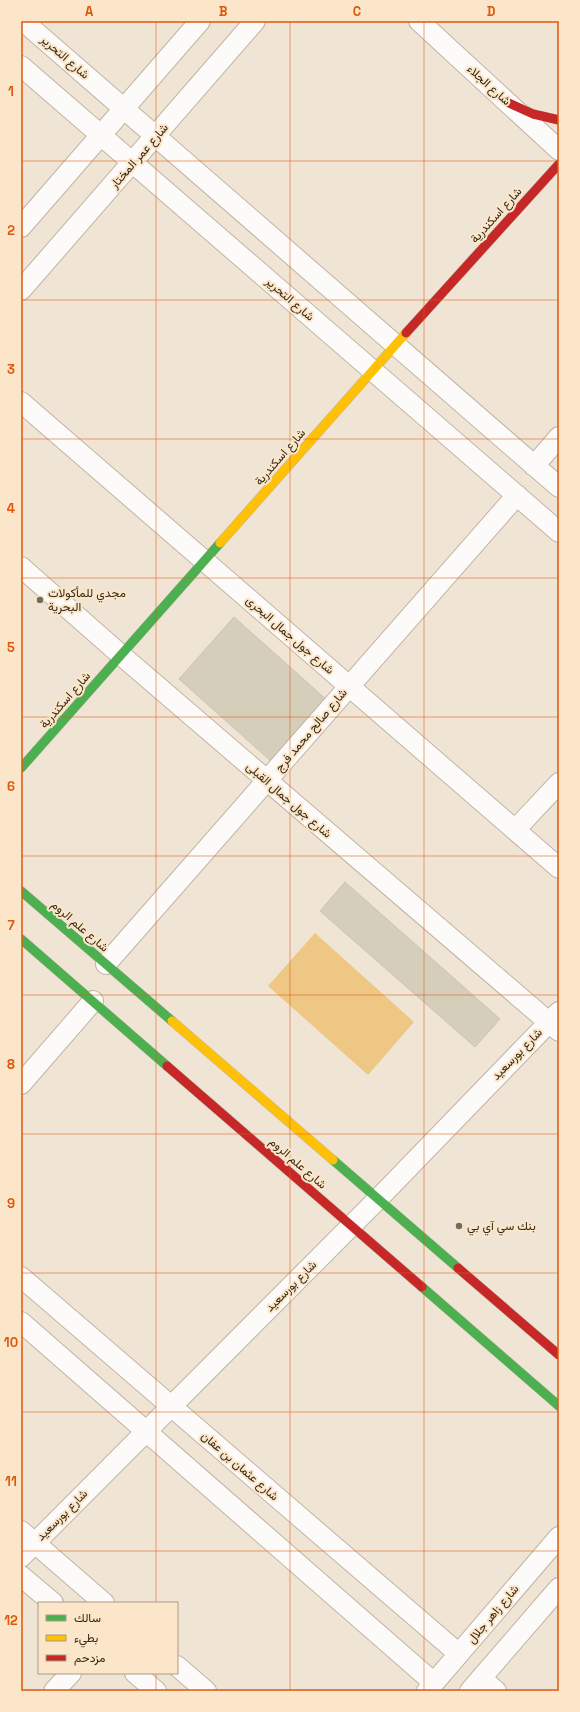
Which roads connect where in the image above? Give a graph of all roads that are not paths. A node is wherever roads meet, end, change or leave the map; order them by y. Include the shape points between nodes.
1 (23, 21) edge
2 (200, 21) edge
3 (255, 21) edge
4 (418, 21) edge
5 (21, 66) edge
6 (509, 103) junction
7 (124, 109) junction
8 (559, 120) edge
9 (101, 135) junction
10 (156, 137) junction
11 (559, 150) edge
12 (133, 163) junction
13 (559, 164) edge
14 (21, 227) edge
15 (21, 290) edge
16 (395, 345) junction
17 (372, 370) junction
18 (21, 402) edge
19 (559, 437) edge
20 (534, 466) junction
21 (559, 487) edge
22 (517, 495) junction
23 (559, 532) edge
24 (204, 561) junction
25 (21, 567) edge
26 (121, 655) junction
27 (349, 685) junction
28 (21, 768) edge
29 (268, 781) junction
30 (559, 783) edge
31 (515, 830) junction
32 (559, 868) edge
33 (21, 891) edge
34 (21, 939) edge
35 (106, 964) junction
36 (93, 1002) junction
37 (555, 1022) edge
38 (21, 1084) edge
39 (378, 1200) junction
40 (352, 1226) junction
41 (21, 1277) edge
42 (21, 1322) edge
43 (559, 1355) edge
44 (170, 1406) junction
45 (559, 1406) edge
46 (146, 1431) junction
47 (28, 1537) edge
48 (559, 1537) edge
49 (21, 1557) edge
50 (21, 1576) edge
51 (559, 1588) edge
52 (52, 1602) edge
53 (103, 1602) edge
54 (459, 1654) junction
55 (178, 1667) edge
56 (70, 1674) edge
57 (136, 1674) edge
58 (430, 1687) edge
59 (482, 1687) edge
60 (54, 1691) edge
61 (156, 1691) edge
62 (206, 1691) edge

1 - 7 street, شارع التحرير
2 - 7 street
3 - 10 street, شارع عمر المختار
4 - 6 street, شارع الجلاء
5 - 9 street, شارع التحرير
6 - 8 street via 540,117
6 - 11 street, شارع الجلاء
7 - 9 street
7 - 10 street, شارع التحرير
9 - 12 street, شارع التحرير
9 - 14 street
10 - 12 street, شارع عمر المختار
10 - 16 street, شارع التحرير
12 - 15 street, شارع عمر المختار
12 - 17 street, شارع التحرير
13 - 16 street, شارع اسكندرية
16 - 17 street, شارع اسكندرية
16 - 20 street, شارع التحرير
17 - 22 street, شارع التحرير
17 - 24 street, شارع اسكندرية
18 - 24 street, شارع جول جمال البحرى
19 - 20 street
20 - 21 street, شارع التحرير
22 - 23 street, شارع التحرير
22 - 27 street, شارع صالح محمد فرج
24 - 26 street, شارع اسكندرية
24 - 27 street, شارع جول جمال البحرى
25 - 26 street, شارع جول جمال القبلى
26 - 28 street, شارع اسكندرية
26 - 29 street, شارع جول جمال القبلى
27 - 29 street, شارع صالح محمد فرج
27 - 31 street, شارع جول جمال البحرى
29 - 35 street, شارع صالح محمد فرج
29 - 37 street, شارع جول جمال القبلى
30 - 31 street
31 - 32 street, شارع جول جمال البحرى
33 - 35 street, شارع علم الروم
34 - 36 street, شارع علم الروم
35 - 39 street, شارع علم الروم
36 - 38 street
36 - 40 street, شارع علم الروم
37 - 39 street, شارع بورسعيد
39 - 40 street, شارع بورسعيد
39 - 43 street, شارع علم الروم
40 - 44 street, شارع بورسعيد
40 - 45 street, شارع علم الروم
41 - 44 street, شارع عثمان بن عفان
42 - 46 street
44 - 46 street, شارع بورسعيد
44 - 54 street, شارع عثمان بن عفان
46 - 47 street, شارع بورسعيد
46 - 58 street
47 - 49 street, شارع بورسعيد
47 - 53 street
48 - 54 street, شارع زاهر جلال
50 - 52 street
51 - 59 street
54 - 58 street, شارع زاهر جلال
55 - 62 street
56 - 60 street
57 - 61 street

